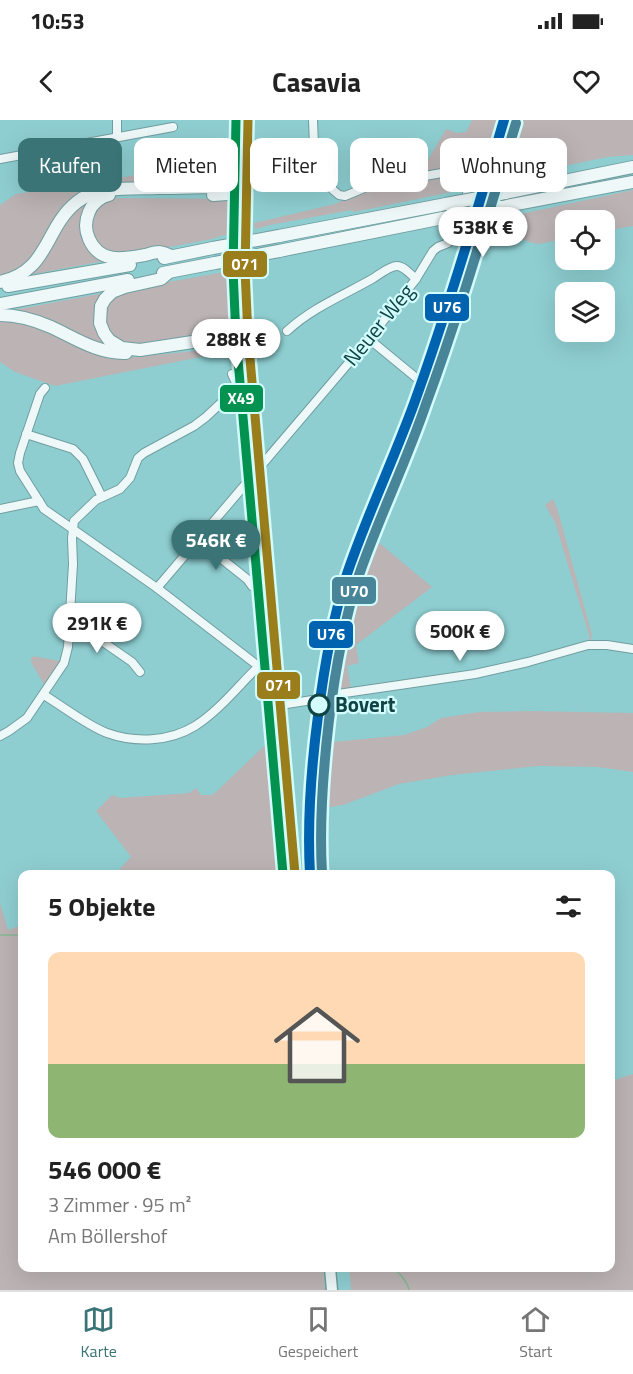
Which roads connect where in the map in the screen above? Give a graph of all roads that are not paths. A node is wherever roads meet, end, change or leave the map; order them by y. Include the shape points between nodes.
1 (117, 120) edge
2 (248, 120) edge
3 (313, 120) edge
4 (511, 120) edge
5 (173, 127) dead end
6 (117, 137) junction
7 (0, 159) edge
8 (633, 168) edge
9 (633, 182) edge
10 (247, 189) junction
11 (172, 256) junction
12 (169, 272) junction
13 (416, 279) junction
14 (0, 282) edge
15 (0, 288) edge
16 (0, 304) edge
17 (0, 315) edge
18 (287, 331) dead end
19 (248, 336) junction
20 (369, 339) junction
21 (232, 374) dead end
22 (45, 388) dead end
23 (26, 434) junction
24 (260, 468) junction
25 (102, 497) junction
26 (39, 501) junction
27 (0, 509) edge
28 (73, 530) junction
29 (198, 540) junction
30 (252, 586) dead end
31 (157, 588) junction
32 (70, 619) junction
33 (633, 649) edge
34 (259, 666) junction
35 (140, 672) dead end
36 (278, 675) junction
37 (44, 695) junction
38 (280, 705) junction
39 (0, 736) edge
40 (295, 870) edge
41 (330, 1272) edge
42 (332, 1290) edge

1 - 6 street
2 - 10 main road
3 - 13 street, Neuer Weg via 314,145 333,190 339,195 429,175 471,171 455,236 433,251
4 - 20 street via 430,390
5 - 6 street
6 - 7 street
8 - 11 highway, bridge
9 - 12 highway, bridge
10 - 11 highway via 230,194 118,194 105,196 91,207 85,226 87,235 106,257 159,252
10 - 14 highway via 236,185 96,193 78,201 61,219 36,262 25,273
10 - 19 main road
11 - 15 highway
12 - 16 highway
12 - 19 highway via 161,279 112,292 105,299 100,323 109,340 122,348 140,350 237,333
13 - 18 street via 401,267 393,267 322,305
13 - 20 street, Neuer Weg
17 - 19 highway via 30,319 94,348 117,353 238,341
19 - 24 main road
20 - 24 street, Neuer Weg
21 - 25 street via 238,387 179,436 144,453 126,483
22 - 23 street
23 - 25 street via 73,449 83,459
23 - 26 street via 18,467
24 - 29 street, Neuer Weg
24 - 36 main road
25 - 28 street via 74,521
26 - 27 street
26 - 28 street
28 - 31 street
28 - 32 street
29 - 30 street
29 - 31 street, Neuer Weg
31 - 34 street
32 - 35 street via 132,662
32 - 37 street via 64,663
33 - 38 street via 588,645 474,674
34 - 36 street
34 - 37 street via 195,726 151,740 105,732
36 - 38 main road
37 - 39 street via 27,718
38 - 40 main road
41 - 42 main road

